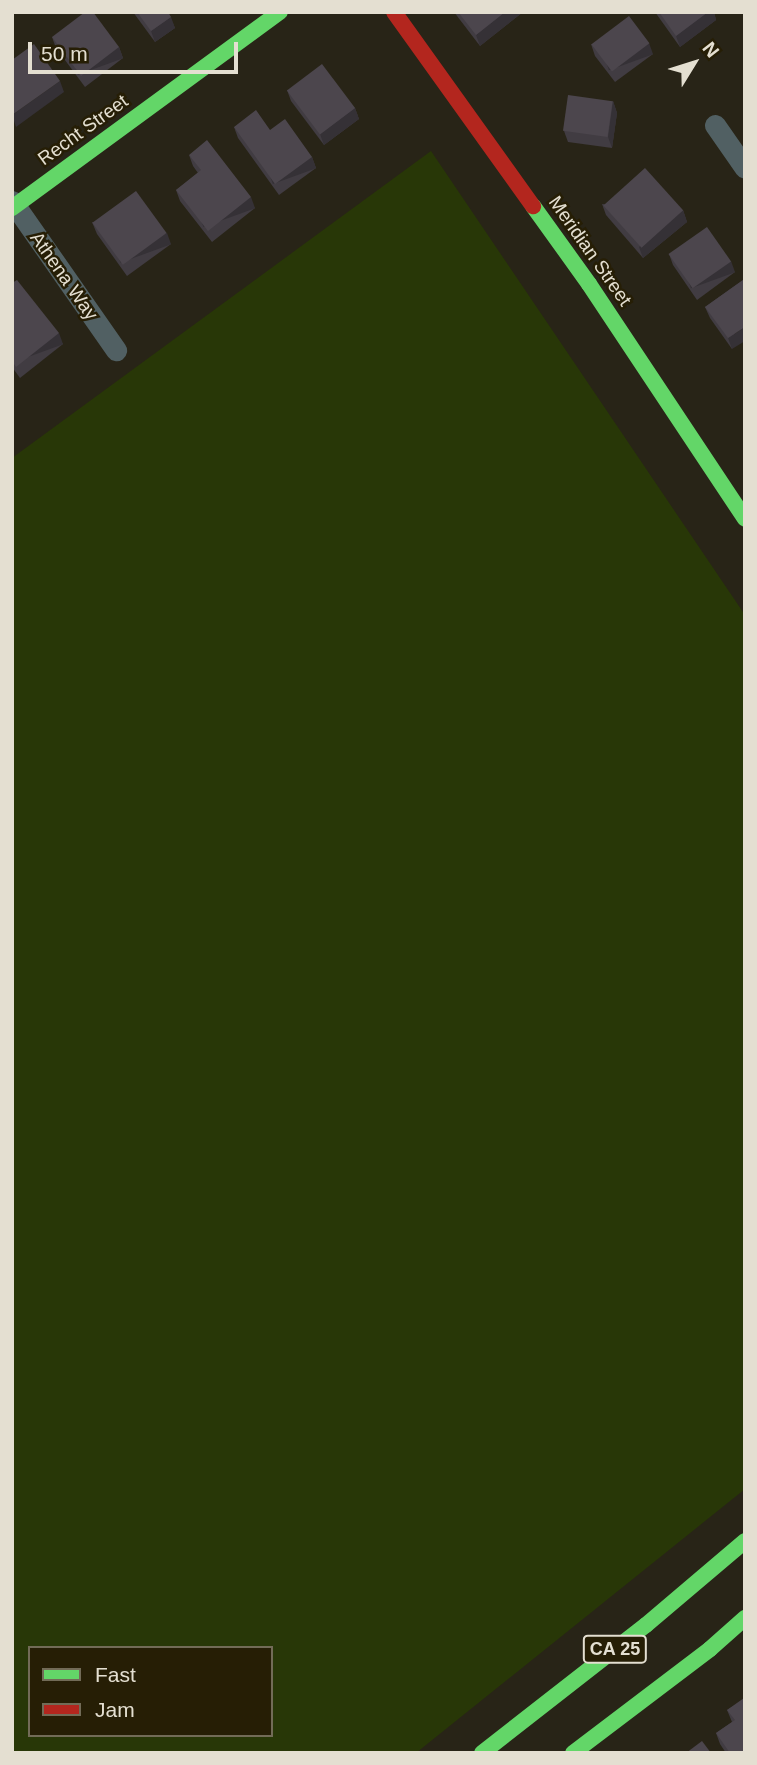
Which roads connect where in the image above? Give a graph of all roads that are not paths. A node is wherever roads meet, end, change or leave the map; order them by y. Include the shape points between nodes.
1 (280, 12) edge
2 (394, 12) edge
3 (715, 125) dead end
4 (745, 167) edge
5 (13, 205) edge
6 (116, 350) dead end
7 (745, 519) edge
8 (745, 1541) edge
9 (745, 1618) edge
10 (482, 1753) edge
11 (573, 1753) edge

1 - 5 street, Recht Street
2 - 7 street, Meridian Street via 589,284
3 - 4 street
5 - 6 street, Athena Way
8 - 10 street, CA 25
9 - 11 street, CA 25

